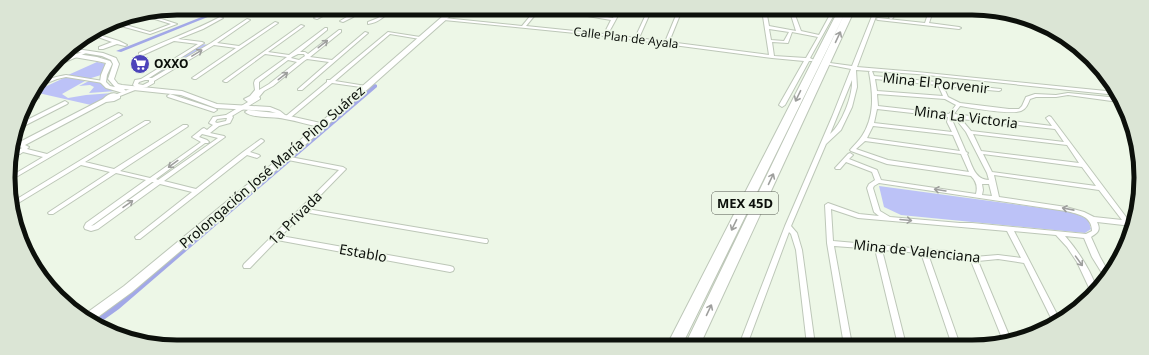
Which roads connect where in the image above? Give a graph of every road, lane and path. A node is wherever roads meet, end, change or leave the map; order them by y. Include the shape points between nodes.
1 (322, 15) edge
2 (353, 15) edge
3 (383, 15) edge
4 (448, 15) edge
5 (533, 15) edge
6 (583, 15) edge
7 (587, 15) edge
8 (616, 15) edge
9 (648, 15) edge
10 (678, 15) edge
11 (765, 15) edge
12 (793, 15) dead end
13 (832, 15) edge
14 (840, 15) edge
15 (848, 15) edge
16 (892, 15) edge
17 (930, 15) edge
18 (590, 16) joint
19 (876, 16) edge
20 (151, 17) edge
21 (221, 18) dead end
22 (316, 18) dead end
23 (891, 18) junction
24 (444, 19) junction
25 (613, 19) junction
26 (248, 20) dead end
27 (342, 21) dead end
28 (580, 21) dead end
29 (900, 21) junction
30 (369, 22) dead end
31 (276, 24) dead end
32 (927, 24) junction
33 (122, 25) edge
34 (302, 26) dead end
35 (524, 26) junction
36 (767, 27) junction
37 (959, 28) dead end
38 (791, 31) junction
39 (799, 32) junction
40 (366, 33) dead end
41 (604, 35) junction
42 (98, 36) edge
43 (820, 36) junction
44 (420, 38) junction
45 (636, 39) junction
46 (173, 40) junction
47 (769, 41) junction
48 (117, 42) junction
49 (202, 43) junction
50 (667, 43) junction
51 (213, 44) junction
52 (125, 45) dead end
53 (241, 47) junction
54 (102, 48) dead end
55 (76, 51) edge
56 (84, 53) junction
57 (265, 53) junction
58 (141, 54) dead end
59 (70, 55) edge
60 (75, 56) junction
61 (290, 56) junction
62 (772, 57) junction
63 (306, 58) junction
64 (810, 59) junction
65 (66, 60) edge
66 (333, 61) junction
67 (830, 64) dead end
68 (853, 68) junction
69 (194, 78) dead end
70 (142, 80) junction
71 (152, 80) junction
72 (225, 81) dead end
73 (330, 81) junction
74 (46, 82) edge
75 (103, 82) junction
76 (939, 83) junction
77 (137, 86) junction
78 (366, 87) junction
79 (300, 89) dead end
80 (259, 90) junction
81 (999, 90) dead end
82 (121, 92) junction
83 (875, 92) junction
84 (1110, 93) edge
85 (946, 98) junction
86 (1114, 99) edge
87 (66, 102) dead end
88 (959, 104) junction
89 (782, 105) dead end
90 (876, 107) junction
91 (240, 110) junction
92 (953, 114) junction
93 (119, 115) dead end
94 (286, 116) junction
95 (1049, 118) dead end
96 (147, 122) dead end
97 (24, 124) edge
98 (872, 124) junction
99 (185, 126) dead end
100 (322, 126) junction
101 (1056, 128) junction
102 (969, 132) junction
103 (203, 133) junction
104 (956, 134) junction
105 (863, 139) junction
106 (205, 141) junction
107 (261, 141) dead end
108 (214, 144) junction
109 (1068, 144) junction
110 (822, 146) junction
111 (23, 147) junction
112 (17, 149) edge
113 (852, 152) junction
114 (979, 152) junction
115 (964, 153) junction
116 (245, 154) junction
117 (47, 156) junction
118 (257, 156) dead end
119 (285, 158) junction
120 (845, 160) junction
121 (80, 163) junction
122 (1083, 165) junction
123 (838, 168) dead end
124 (115, 171) junction
125 (990, 173) junction
126 (15, 176) edge
127 (975, 176) junction
128 (151, 180) junction
129 (159, 182) junction
130 (878, 182) junction
131 (992, 182) junction
132 (1100, 188) junction
133 (198, 191) junction
134 (978, 196) junction
135 (996, 199) junction
136 (17, 202) edge
137 (303, 210) junction
138 (877, 212) junction
139 (51, 213) dead end
140 (867, 218) junction
141 (889, 219) junction
142 (1092, 219) junction
143 (1128, 220) edge
144 (1127, 223) edge
145 (788, 226) junction
146 (1010, 229) junction
147 (1058, 233) junction
148 (1088, 236) junction
149 (138, 237) dead end
150 (276, 237) junction
151 (485, 241) dead end
152 (830, 243) junction
153 (878, 247) junction
154 (924, 251) junction
155 (974, 259) junction
156 (1026, 260) junction
157 (247, 266) dead end
158 (450, 269) dead end
159 (1104, 271) edge
160 (1092, 287) edge
161 (92, 316) edge
162 (1055, 317) edge
163 (1005, 337) edge
164 (677, 340) edge
165 (694, 340) edge
166 (745, 340) edge
167 (810, 340) edge
168 (847, 340) edge
169 (901, 340) edge
170 (954, 340) edge

1 - 22 street
2 - 27 street
3 - 30 street
4 - 24 main road, Prolongación José María Pino Suárez
5 - 35 street
6 - 28 street
7 - 18 street
8 - 25 street
9 - 45 street
10 - 50 street
11 - 36 street
12 - 39 street
13 - 43 street
14 -> 164 highway, MEX 45D
165 -> 15 highway, MEX 45D
16 - 23 street
17 - 32 street
18 - 25 street
19 - 23 street
19 - 29 street
19 - 68 street
20 - 33 street via 175,24 151,33
21 - 46 street
23 - 29 street
24 - 35 street, Calle Plan de Ayala
24 - 44 main road, Prolongación José María Pino Suárez
25 - 41 street
26 - 51 street
29 - 32 street
31 - 53 street
32 - 37 street
34 - 57 street
35 - 41 street, Calle Plan de Ayala
36 - 38 street
36 - 47 street
38 - 39 street
38 - 47 street via 786,42
39 - 43 street
40 - 66 street
41 - 45 street, Calle Plan de Ayala
42 - 48 street
43 - 64 street
44 - 73 street via 389,33
44 - 78 main road, Prolongación José María Pino Suárez
45 - 50 street, Calle Plan de Ayala
46 - 49 street
46 - 58 street
47 - 62 street
48 - 52 street
48 - 54 street
49 - 51 street
49 - 70 street
50 - 62 street, Calle Plan de Ayala
51 - 53 street
71 -> 51 street
53 - 69 street
55 - 56 street
56 - 60 street
56 - 82 street via 97,53 114,59 116,64 111,78
57 - 61 street
57 - 72 street
59 - 60 street
60 - 65 street
60 - 75 street via 88,56 108,62
61 - 63 street via 293,61
61 - 63 street via 305,53
63 -> 61 street via 339,31 325,30
61 - 80 street via 256,83
62 - 64 street, Calle Plan de Ayala
63 - 66 street
80 -> 63 street via 271,85
64 - 89 street
66 - 79 street
67 - 68 street
68 - 84 street
68 - 110 street
68 - 110 street via 855,87 849,107 838,130
70 - 71 street
70 - 77 street
71 - 77 street via 148,85
73 - 78 street
73 - 94 street
74 - 75 street via 66,76
75 - 82 street
76 - 81 street, Mina El Porvenir
76 - 83 street, Mina El Porvenir via 872,74
76 - 85 street
77 - 82 street
77 - 91 street via 182,93 216,106
78 - 100 main road, Prolongación José María Pino Suárez
80 - 91 street
82 - 91 street via 176,97 210,110
82 - 111 street via 116,99 107,100
83 - 85 street
83 - 90 street, Mina El Porvenir
85 - 88 street
86 - 88 street via 1068,94 1035,95 1028,98 1020,110 1010,111
87 - 97 street
88 - 92 street
90 - 92 street, Mina La Victoria
90 - 98 street, Mina El Porvenir
91 - 94 street
91 - 103 street via 228,116 230,120 225,124 215,124
92 - 101 street, Mina La Victoria
92 - 102 street
92 - 104 street via 950,122
93 - 117 street
94 - 100 street
95 - 101 street
96 - 121 street
98 - 104 street
98 - 105 street, Mina El Porvenir
99 - 124 street
100 - 119 main road, Prolongación José María Pino Suárez
101 - 109 street
102 - 109 street
102 - 114 street
103 - 106 street via 195,138
103 - 108 street via 222,137
104 - 115 street
105 - 113 street, Mina El Porvenir
105 - 115 street
106 - 108 street
106 -> 128 street
107 - 116 street
108 - 129 street
109 - 122 street
110 - 145 street
111 - 112 street
111 - 117 street
113 - 120 street, Mina El Porvenir
113 - 127 street via 887,162
114 - 122 street
114 - 125 street
115 - 127 street
116 - 118 street
116 - 133 street
117 - 126 street
119 - 137 street, 1a Privada via 343,169
119 - 161 main road, Prolongación José María Pino Suárez via 128,289
120 - 123 street, Mina El Porvenir
120 - 130 street via 875,171
121 - 124 street
121 - 136 street
122 - 132 street
124 - 128 street
124 - 139 street
125 - 131 street
125 - 132 street
127 - 131 street
127 - 134 street via 981,188
128 - 129 street
128 -> 129 street via 87,227 96,227
129 - 133 street
134 -> 130 street
130 - 138 street via 870,188
131 - 135 street
132 - 143 street
133 - 149 street
134 - 135 street
142 -> 135 street via 1088,215 1071,210
137 - 150 street, 1a Privada
137 - 151 street
138 - 140 street
138 - 141 street
140 - 141 street
140 - 152 street via 828,205
141 -> 146 street
142 - 144 street
142 - 148 street via 1094,232
145 - 166 street
145 - 167 street via 794,233 799,250
146 - 147 street
146 - 156 street
147 - 148 street
147 -> 160 street via 1068,243
148 - 159 street
150 - 157 street, 1a Privada
150 - 158 street, Establo
152 - 153 street, Mina de Valenciana
152 - 168 street
153 - 154 street, Mina de Valenciana
153 - 169 street
154 - 155 street, Mina de Valenciana
154 - 170 street
155 - 156 street, Mina de Valenciana via 998,257
155 - 163 street
156 - 162 street

